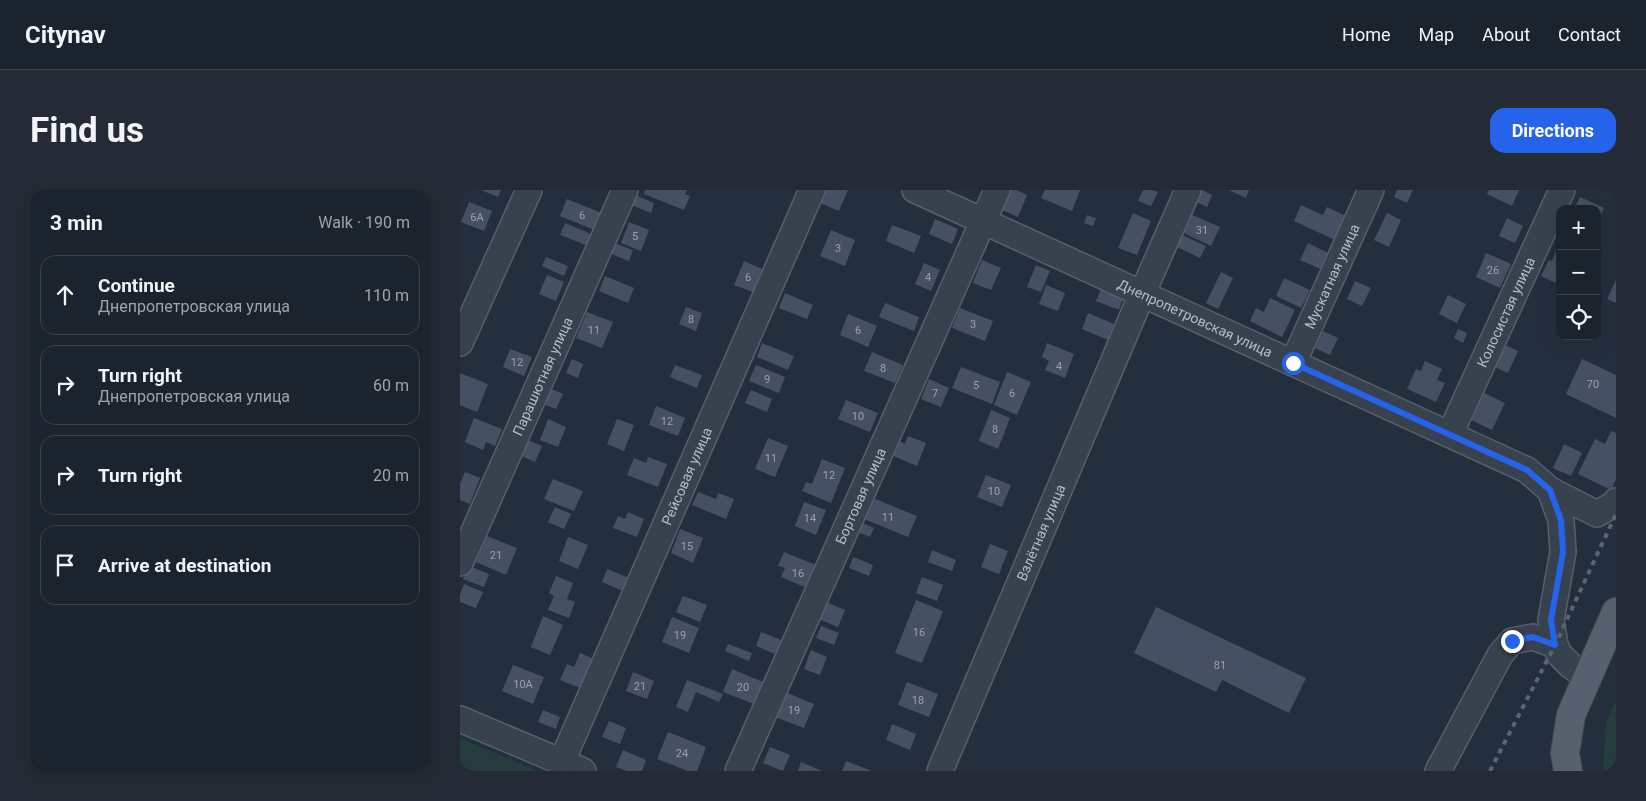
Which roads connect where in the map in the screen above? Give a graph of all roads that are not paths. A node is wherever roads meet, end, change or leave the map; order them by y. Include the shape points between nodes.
1 (529, 190) edge
2 (625, 190) edge
3 (812, 190) edge
4 (915, 190) edge
5 (997, 190) edge
6 (1188, 190) edge
7 (1371, 190) edge
8 (1562, 190) edge
9 (983, 221) junction
10 (1142, 294) junction
11 (460, 342) edge
12 (1293, 363) junction
13 (1450, 434) junction
14 (1550, 490) junction
15 (1616, 501) edge
16 (460, 563) edge
17 (1616, 612) edge
18 (1555, 645) junction
19 (1587, 678) junction
20 (460, 719) edge
21 (1564, 765) edge
22 (572, 766) edge
23 (738, 771) edge
24 (940, 771) edge
25 (1438, 771) edge

1 - 11 street
2 - 16 street, Парашютная улица
3 - 22 street, Рейсовая улица
4 - 9 street, Днепропетровская улица
5 - 9 street, Бортовая улица
6 - 10 street, Взлётная улица
7 - 12 street, Мускатная улица
8 - 13 street, Колосистая улица
9 - 10 street, Днепропетровская улица
9 - 23 street, Бортовая улица
10 - 12 street, Днепропетровская улица
10 - 24 street, Взлётная улица
12 - 13 street, Днепропетровская улица
13 - 14 street, Днепропетровская улица via 1527,470
14 - 15 street via 1597,514
14 - 18 street, Днепропетровская улица via 1561,520 1563,552 1551,620
17 - 19 main road
18 - 19 street via 1559,654
18 - 25 street via 1533,637 1512,641 1500,654
19 - 21 main road via 1570,715
20 - 22 street

